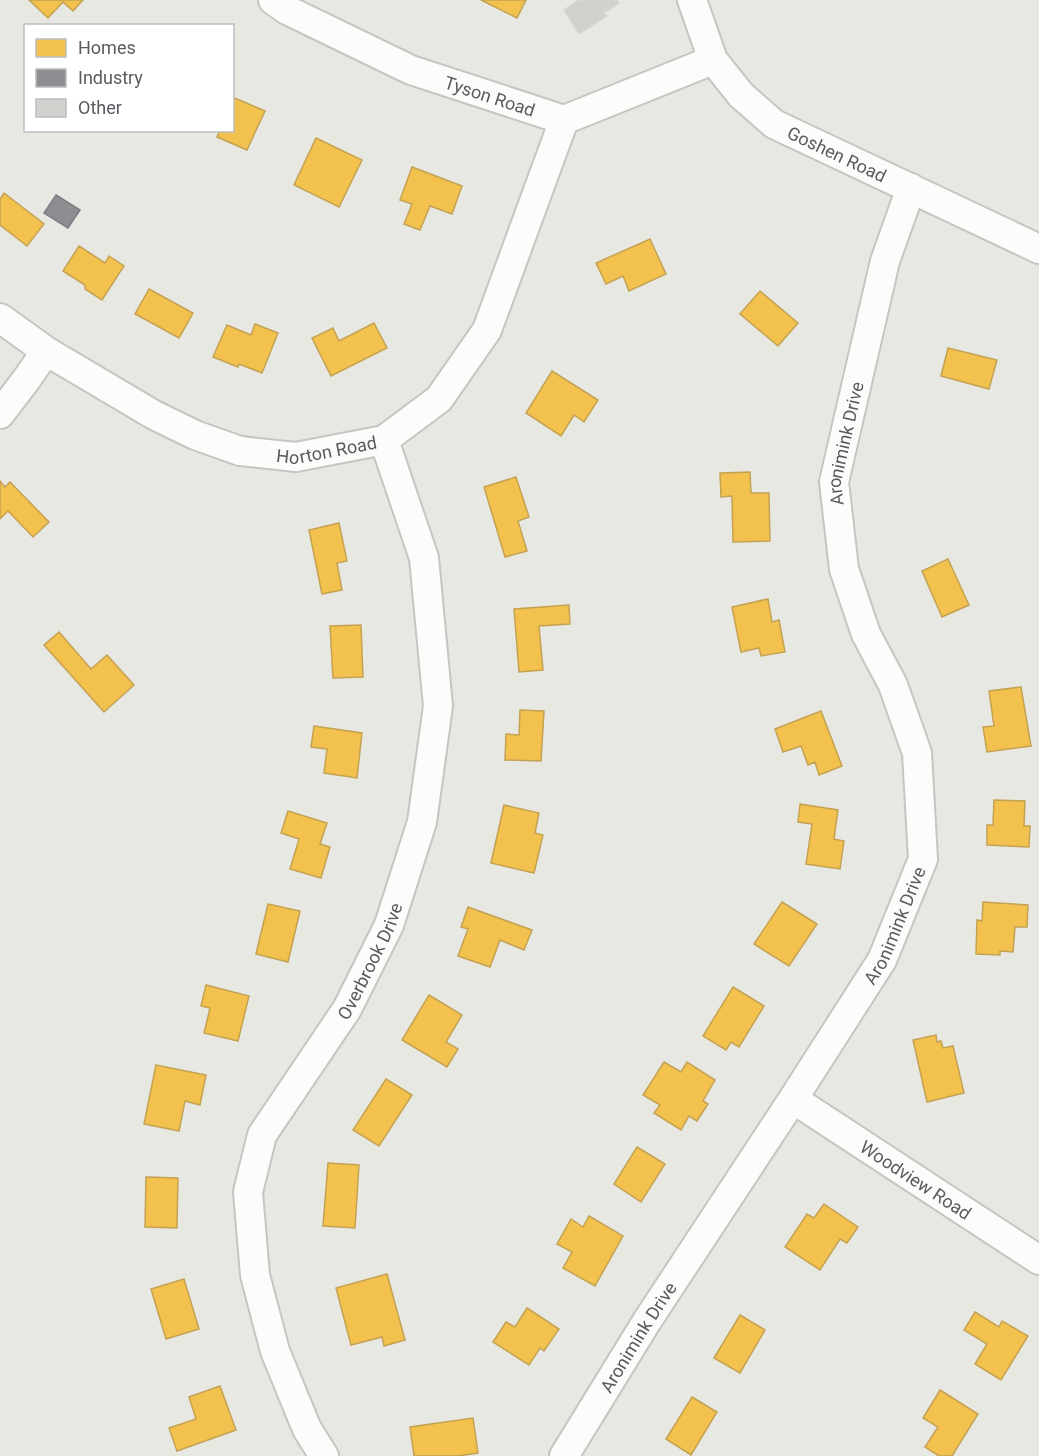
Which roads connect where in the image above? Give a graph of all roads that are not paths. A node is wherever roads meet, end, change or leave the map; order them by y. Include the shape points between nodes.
1 (273, 0) edge
2 (692, 0) edge
3 (713, 60) junction
4 (564, 120) junction
5 (912, 188) junction
6 (1039, 249) edge
7 (0, 318) edge
8 (46, 351) junction
9 (0, 414) edge
10 (384, 440) junction
11 (793, 1099) junction
12 (1039, 1260) edge
13 (324, 1456) edge
14 (564, 1456) edge

1 - 4 street, Tyson Road via 411,70
2 - 3 street, Goshen Road
3 - 4 street
3 - 5 street, Goshen Road via 741,95 774,124
4 - 10 street, Horton Road via 487,330 439,399
5 - 6 street, Goshen Road
5 - 11 street, Aronimink Drive via 885,261 834,482 844,569 866,634 893,685 917,753 923,859 882,960
7 - 8 street, Horton Road
8 - 9 street
8 - 10 street, Horton Road via 154,415 240,451 296,457
10 - 13 street, Overbrook Drive via 424,558 438,706 422,822 389,925 347,1009 262,1135 248,1192 255,1275 275,1351 307,1429
11 - 12 street, Woodview Road
11 - 14 street, Aronimink Drive via 647,1321

